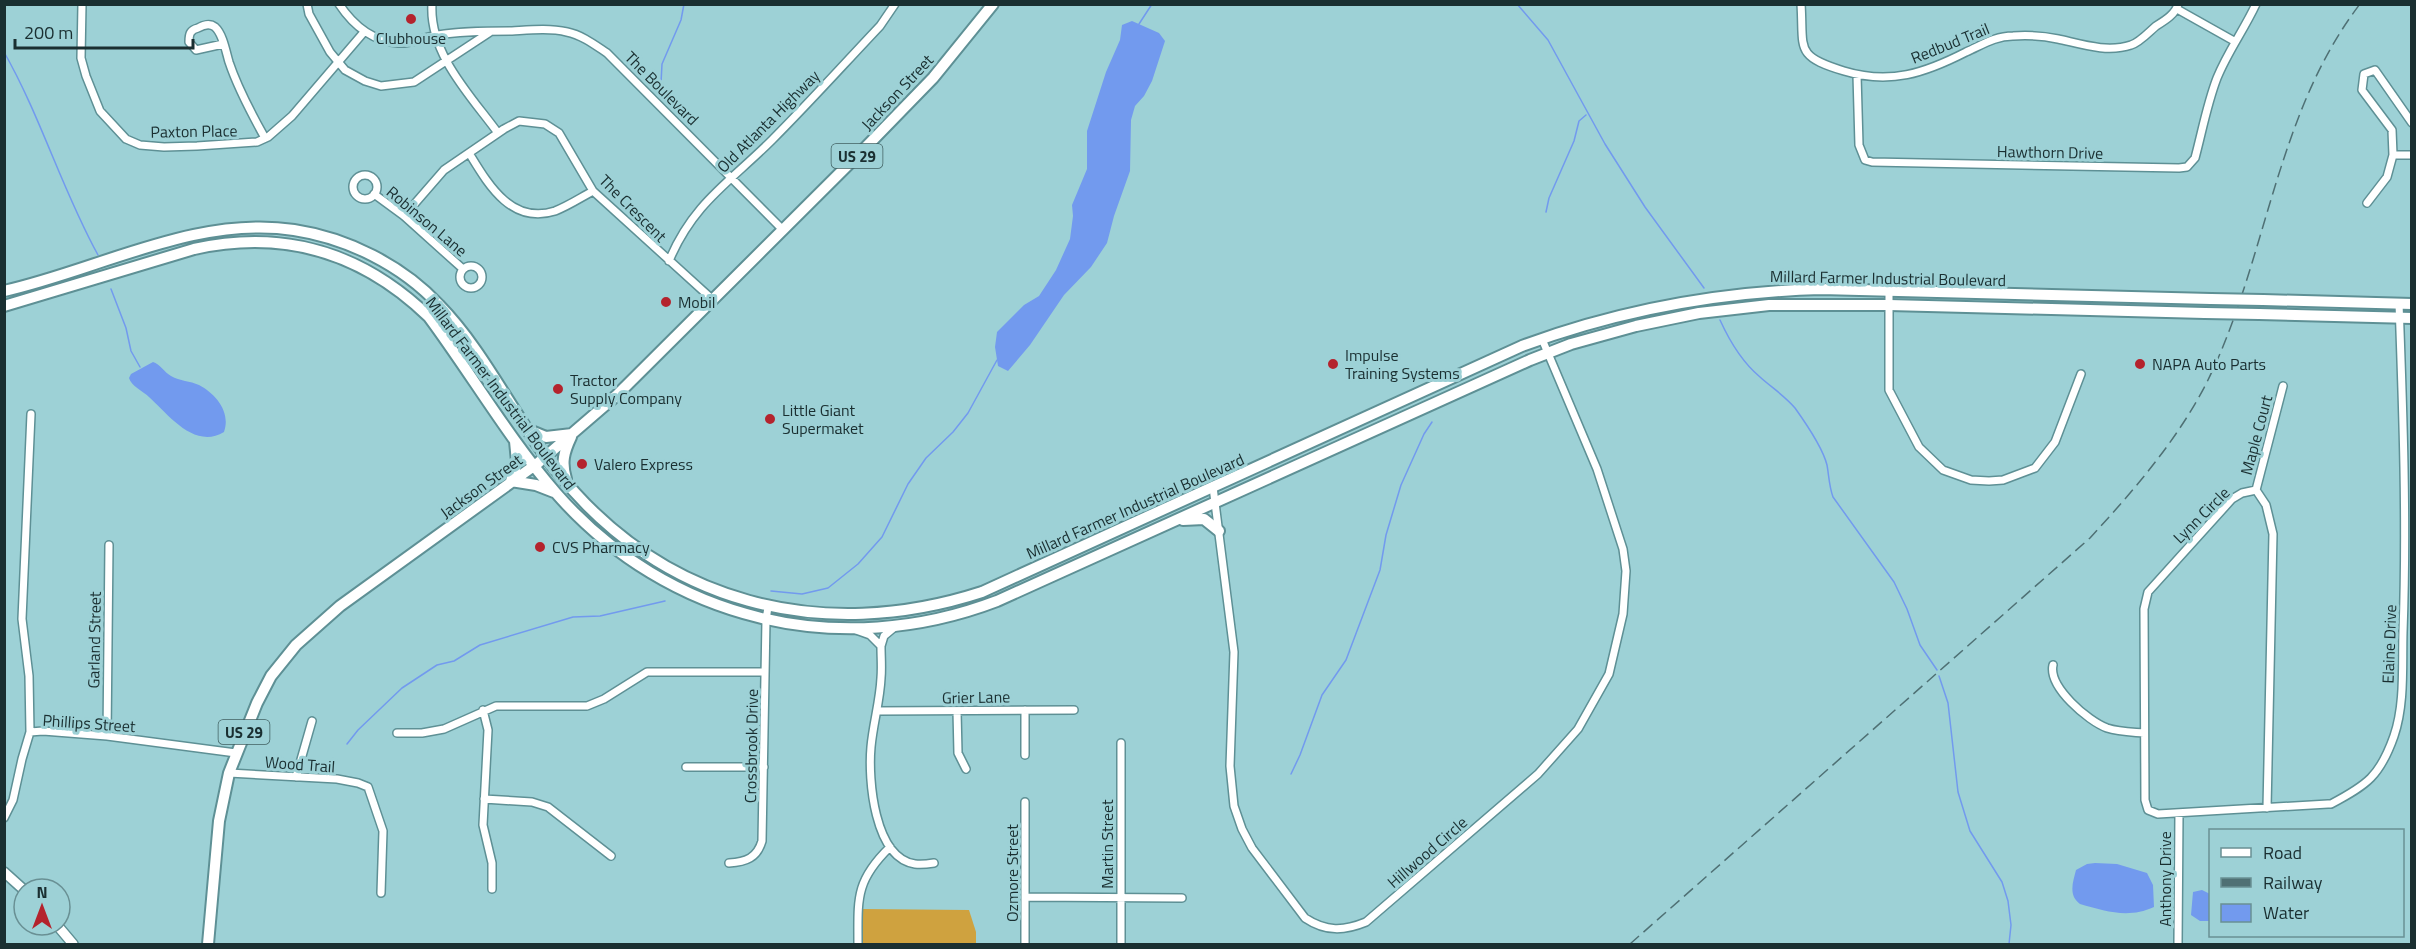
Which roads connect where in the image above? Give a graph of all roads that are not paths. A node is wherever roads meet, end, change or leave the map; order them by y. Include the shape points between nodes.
1 (82, 4) edge
2 (307, 4) edge
3 (339, 4) edge
4 (432, 4) edge
5 (895, 4) edge
6 (993, 4) edge
7 (1801, 4) edge
8 (2256, 4) edge
9 (2178, 7) edge
10 (490, 31) junction
11 (364, 32) junction
12 (436, 35) junction
13 (2234, 41) junction
14 (223, 44) junction
15 (446, 60) junction
16 (338, 61) junction
17 (1857, 75) junction
18 (2412, 123) edge
19 (498, 133) junction
20 (265, 138) junction
21 (469, 153) junction
22 (2393, 154) junction
23 (2412, 155) edge
24 (730, 177) junction
25 (593, 191) junction
26 (374, 194) dead end
27 (2367, 203) dead end
28 (404, 216) junction
29 (783, 230) junction
30 (669, 261) junction
31 (463, 269) dead end
32 (4, 291) edge
33 (1889, 292) junction
34 (712, 299) junction
35 (2399, 303) junction
36 (2412, 304) edge
37 (1889, 305) junction
38 (4, 306) edge
39 (2400, 318) junction
40 (2412, 318) edge
41 (1542, 339) junction
42 (1548, 353) junction
43 (2081, 374) dead end
44 (2283, 386) dead end
45 (31, 414) dead end
46 (528, 430) junction
47 (572, 434) junction
48 (514, 438) junction
49 (546, 456) junction
50 (534, 466) junction
51 (511, 481) junction
52 (568, 485) junction
53 (1213, 487) junction
54 (2256, 490) junction
55 (557, 494) junction
56 (1215, 501) junction
57 (1160, 526) junction
58 (1219, 531) junction
59 (109, 544) dead end
60 (768, 607) junction
61 (766, 620) junction
62 (896, 627) junction
63 (853, 629) junction
64 (881, 646) junction
65 (2053, 664) dead end
66 (765, 672) junction
67 (483, 710) junction
68 (1025, 710) junction
69 (1074, 710) dead end
70 (877, 711) junction
71 (957, 711) junction
72 (312, 721) dead end
73 (30, 732) junction
74 (397, 733) dead end
75 (2144, 733) junction
76 (106, 736) junction
77 (1121, 743) dead end
78 (236, 753) junction
79 (1025, 755) dead end
80 (686, 767) dead end
81 (764, 767) junction
82 (966, 769) dead end
83 (229, 773) junction
84 (296, 777) junction
85 (484, 799) junction
86 (1025, 802) dead end
87 (2267, 808) junction
88 (2179, 813) junction
89 (4, 819) edge
90 (890, 847) junction
91 (611, 856) dead end
92 (729, 863) dead end
93 (934, 863) dead end
94 (492, 889) dead end
95 (381, 893) dead end
96 (1026, 897) junction
97 (1121, 898) junction
98 (1182, 898) dead end
99 (208, 945) edge
100 (858, 945) edge
101 (1025, 945) edge
102 (1120, 945) edge
103 (2178, 945) edge

1 - 20 street, Paxton Place via 81,58 86,76 100,111 126,139 164,147 257,142
2 - 16 street via 309,14
3 - 11 street, The Boulevard
4 - 12 street
5 - 24 street, Old Atlanta Highway via 880,26 778,134
6 - 29 main road, Jackson Street / US 29 via 933,78
7 - 17 street, Redbud Trail via 1802,45 1806,51 1823,64
8 - 13 street, Hawthorn Drive
9 - 13 street
9 - 17 street, Redbud Trail via 2132,45 2097,47 2012,36 1996,38 1937,67 1889,77
10 - 12 street, The Boulevard
10 - 15 street
10 - 24 street, The Boulevard via 550,30 586,39 607,53
11 - 12 street, The Boulevard via 396,43 412,43
11 - 16 street, Paxton Place
12 - 15 street
13 - 17 street, Hawthorn Drive via 2217,78 2194,159 2187,167 2179,168 1865,160 1859,146
14 - 14 street via 218,29 211,25 195,28 189,36 196,50
14 - 20 street via 236,85
15 - 16 street via 414,82 381,86 345,70
15 - 19 street
16 - 20 street, Paxton Place via 292,116
18 - 22 street via 2375,70 2364,74 2362,90 2392,130
19 - 21 street, The Crescent
19 - 25 street, The Crescent via 519,121 546,124 559,133
21 - 25 street via 492,190 528,212 554,211
21 - 28 street, The Crescent via 444,170
22 - 23 street
22 - 27 street via 2387,177
24 - 29 street, The Boulevard
24 - 30 street, Old Atlanta Highway via 697,211
25 - 30 street, The Crescent
26 - 28 street, Robinson Lane
28 - 31 street, Robinson Lane
29 - 34 main road, Jackson Street / US 29
30 - 34 street, The Crescent
32 - 46 main road, Millard Farmer Industrial Boulevard via 211,231 269,227 322,236 393,267 440,305
33 - 35 main road, Millard Farmer Industrial Boulevard, bridge
33 - 37 street
33 - 41 main road, Millard Farmer Industrial Boulevard via 1821,289 1719,296 1639,311
34 - 47 main road, Jackson Street / US 29 via 617,395
35 - 36 main road, Millard Farmer Industrial Boulevard
35 - 39 street, Elaine Drive
37 - 39 main road, Millard Farmer Industrial Boulevard, bridge
37 - 42 main road, Millard Farmer Industrial Boulevard via 1769,305 1699,313 1618,330
37 - 43 street via 1889,390 1920,447 1943,470 1971,480 2003,480 2035,468 2055,442
38 - 48 main road, Millard Farmer Industrial Boulevard via 222,244 272,242 324,251 370,270 405,294 429,317
39 - 40 main road, Millard Farmer Industrial Boulevard
39 - 87 street, Elaine Drive via 2404,598 2401,707 2394,736 2375,775 2362,787 2331,804
41 - 42 street, Hillwood Circle
41 - 53 main road, Millard Farmer Industrial Boulevard
42 - 56 main road, Millard Farmer Industrial Boulevard
42 - 58 street, Hillwood Circle via 1597,469 1623,549 1623,614 1609,674 1578,729 1539,774 1366,922 1350,928 1332,930 1305,918 1252,848 1234,806 1230,766 1234,652
44 - 54 street, Maple Court
45 - 73 street via 22,619
46 - 47 main road via 546,437
46 - 49 main road, Millard Farmer Industrial Boulevard
47 - 49 main road, Jackson Street / US 29
47 - 52 main road via 562,462
48 - 50 main road, Millard Farmer Industrial Boulevard
48 - 51 main road via 518,462
49 - 50 main road, Jackson Street / US 29
49 - 52 main road, Millard Farmer Industrial Boulevard
50 - 51 main road, Jackson Street / US 29
50 - 55 main road, Millard Farmer Industrial Boulevard
51 - 55 main road
51 - 78 main road, Jackson Street / US 29 via 321,621 296,645 271,676
52 - 60 main road, Millard Farmer Industrial Boulevard via 604,521 656,560 712,587
53 - 56 street, Hillwood Circle
53 - 60 main road, Millard Farmer Industrial Boulevard via 982,592 942,604 852,615
54 - 75 street, Lynn Circle via 2232,498 2148,592 2144,609
54 - 87 street, Lynn Circle via 2266,505 2272,534
55 - 61 main road, Millard Farmer Industrial Boulevard via 603,539 659,579 709,602
56 - 57 main road, Millard Farmer Industrial Boulevard
56 - 58 street, Hillwood Circle
57 - 58 main road via 1197,518
57 - 62 main road, Millard Farmer Industrial Boulevard via 981,607
59 - 76 street, Garland Street
60 - 61 street, Crossbrook Drive
61 - 63 main road, Millard Farmer Industrial Boulevard
61 - 66 street, Crossbrook Drive
62 - 63 main road, Millard Farmer Industrial Boulevard
62 - 64 street via 884,636
63 - 64 street via 870,635
64 - 70 street
65 - 75 street via 2051,672 2056,684 2091,721 2109,729
66 - 67 street via 647,672 587,706 496,706
66 - 81 street, Crossbrook Drive
67 - 74 street via 444,729 422,734
67 - 85 street via 488,730
68 - 69 street, Grier Lane
68 - 71 street, Grier Lane
68 - 79 street
70 - 71 street, Grier Lane
70 - 90 street via 871,783 874,804
71 - 82 street via 958,753
72 - 84 street
73 - 76 street, Phillips Street
73 - 89 street, Phillips Street via 14,800
75 - 88 street, Lynn Circle via 2146,806 2158,814
76 - 78 street, Phillips Street
77 - 97 street, Martin Street
78 - 83 main road, Jackson Street / US 29
80 - 81 street
81 - 92 street, Crossbrook Drive via 761,846 748,860
83 - 84 street, Wood Trail
83 - 99 main road, Jackson Street / US 29 via 219,821
84 - 95 street, Wood Trail via 368,787 383,831
85 - 91 street via 540,804
85 - 94 street via 483,825 492,863
86 - 96 street, Ozmore Street
87 - 88 street, Elaine Drive
88 - 103 street, Anthony Drive
90 - 93 street via 909,862
90 - 100 street via 874,862 860,888
96 - 97 street
96 - 101 street, Ozmore Street
97 - 98 street
97 - 102 street, Martin Street

